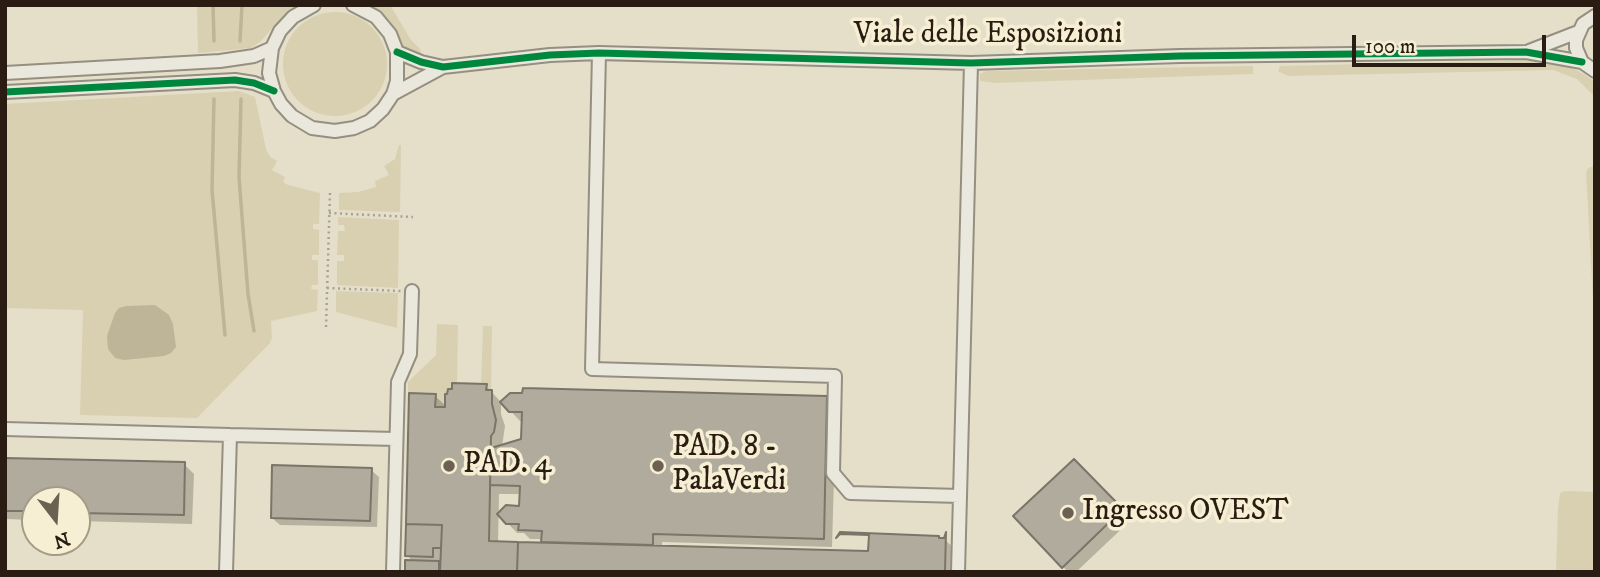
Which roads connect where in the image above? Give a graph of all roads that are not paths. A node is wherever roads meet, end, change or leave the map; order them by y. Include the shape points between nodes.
1 (314, 5) edge
2 (355, 5) edge
3 (1593, 15) edge
4 (1578, 32) junction
5 (272, 48) junction
6 (397, 52) junction
7 (1525, 52) junction
8 (599, 53) junction
9 (1582, 62) junction
10 (971, 63) junction
11 (443, 67) junction
12 (1595, 71) edge
13 (5, 73) edge
14 (274, 90) junction
15 (5, 92) edge
16 (393, 94) junction
17 (412, 291) road end
18 (5, 429) edge
19 (230, 435) junction
20 (396, 439) junction
21 (960, 496) junction
22 (226, 572) edge
23 (393, 572) edge
24 (958, 572) edge

1 - 5 street via 293,17
2 - 6 street via 376,17
3 - 4 street
4 - 7 street, Viale delle Esposizioni
4 - 9 street via 1576,48
5 - 13 street via 220,61
5 - 14 street via 269,73
6 - 11 street, Viale delle Esposizioni
6 - 16 street
7 - 9 street, Viale delle Esposizioni
7 - 10 street, Viale delle Esposizioni
8 - 10 street, Viale delle Esposizioni
8 - 11 street, Viale delle Esposizioni
8 - 21 street via 592,369 835,376 833,473 850,493
9 - 12 street
10 - 21 street
11 - 16 street, Viale delle Esposizioni
14 - 15 street via 235,80
14 - 16 street, Viale delle Esposizioni via 281,104 302,123 335,131 370,121
17 - 20 street via 410,354 398,382
18 - 19 street
19 - 20 street
19 - 22 street
20 - 23 street
21 - 24 street

